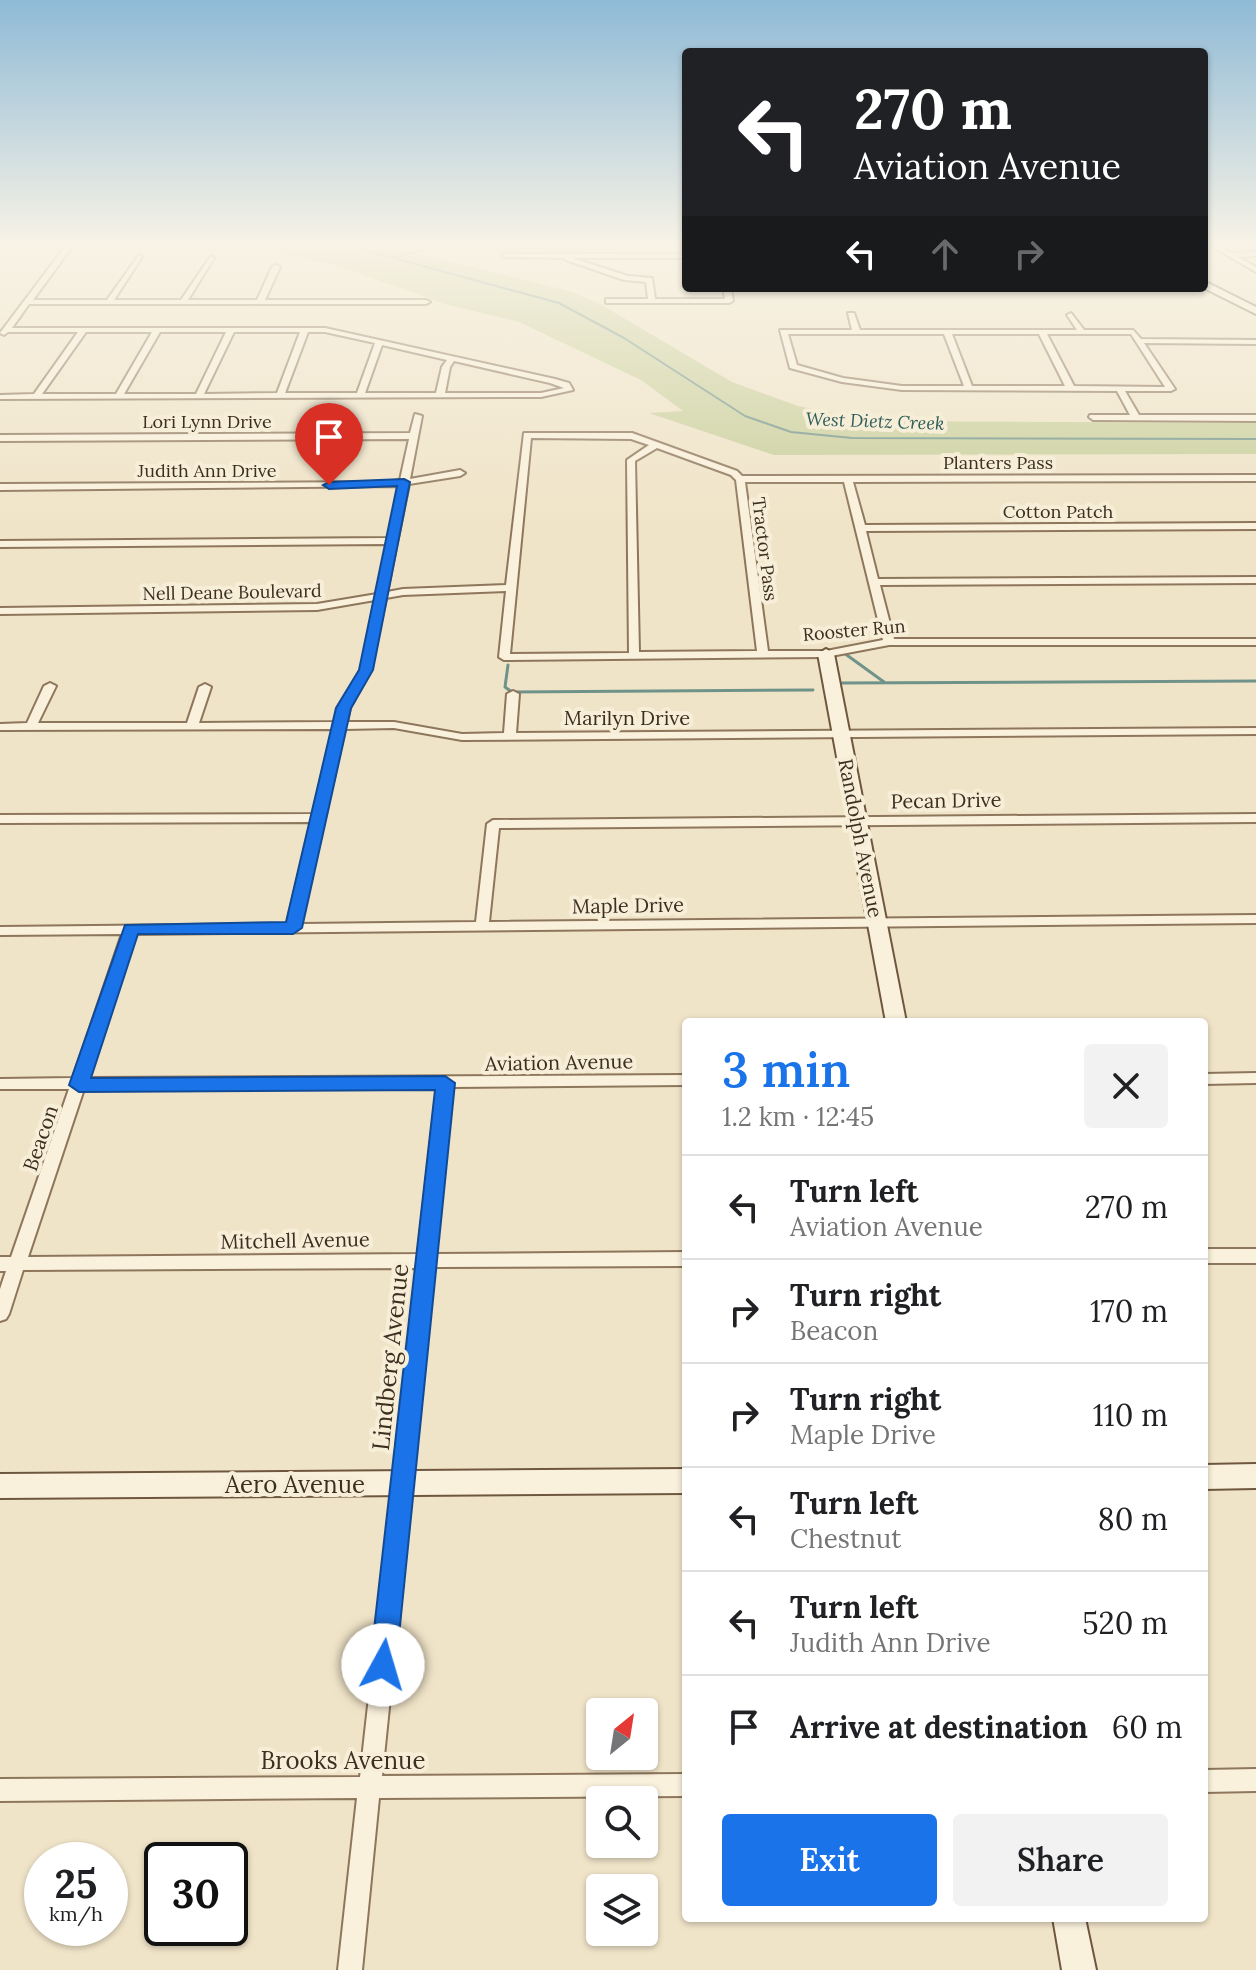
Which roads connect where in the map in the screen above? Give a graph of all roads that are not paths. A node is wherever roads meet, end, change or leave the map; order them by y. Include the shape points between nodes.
1 (80, 336) edge
2 (154, 336) edge
3 (228, 336) edge
4 (303, 336) edge
5 (353, 336) edge
6 (784, 336) edge
7 (949, 336) edge
8 (1044, 336) edge
9 (1136, 336) edge
10 (1140, 341) junction
11 (379, 342) junction
12 (1256, 342) edge
13 (452, 358) junction
14 (969, 389) junction
15 (1071, 389) junction
16 (1120, 389) junction
17 (360, 395) junction
18 (440, 395) junction
19 (37, 396) junction
20 (119, 396) junction
21 (199, 396) junction
22 (280, 396) junction
23 (0, 397) edge
24 (418, 416) dead end
25 (1093, 417) dead end
26 (1136, 417) junction
27 (1256, 418) edge
28 (414, 436) junction
29 (0, 438) edge
30 (657, 444) junction
31 (460, 473) dead end
32 (848, 478) junction
33 (1256, 478) edge
34 (740, 479) junction
35 (404, 482) junction
36 (0, 487) edge
37 (1256, 526) edge
38 (861, 528) junction
39 (391, 541) junction
40 (0, 544) edge
41 (1256, 580) edge
42 (874, 582) junction
43 (511, 588) junction
44 (380, 596) junction
45 (0, 611) edge
46 (889, 642) junction
47 (1256, 642) edge
48 (763, 654) junction
49 (826, 654) junction
50 (634, 655) junction
51 (50, 686) dead end
52 (205, 687) dead end
53 (513, 694) dead end
54 (192, 726) junction
55 (340, 726) junction
56 (0, 727) edge
57 (31, 727) junction
58 (1256, 731) edge
59 (841, 734) junction
60 (510, 736) junction
61 (318, 818) junction
62 (1256, 818) edge
63 (0, 819) edge
64 (858, 821) junction
65 (1256, 919) edge
66 (877, 923) junction
67 (482, 926) junction
68 (293, 928) junction
69 (131, 929) junction
70 (0, 931) edge
71 (895, 1018) edge
72 (1256, 1078) edge
73 (1208, 1079) edge
74 (682, 1080) edge
75 (445, 1083) junction
76 (0, 1084) edge
77 (79, 1085) junction
78 (1208, 1256) edge
79 (1256, 1256) edge
80 (682, 1259) edge
81 (427, 1260) junction
82 (9, 1264) edge
83 (0, 1314) edge
84 (1256, 1476) edge
85 (1208, 1477) edge
86 (682, 1481) edge
87 (402, 1483) junction
88 (0, 1486) edge
89 (1256, 1780) edge
90 (1208, 1781) edge
91 (682, 1785) edge
92 (370, 1786) junction
93 (0, 1790) edge
94 (1070, 1922) edge
95 (350, 1970) edge
96 (1079, 1970) edge

1 - 19 street
2 - 20 street
3 - 21 street
4 - 22 street
5 - 11 street
6 - 14 street via 789,362 805,371 881,386
7 - 14 street
8 - 15 street
9 - 10 street
10 - 12 street
10 - 16 street via 1171,389
11 - 13 street
11 - 17 street
13 - 18 street
13 - 18 street via 552,381 569,390
14 - 15 street
15 - 16 street
16 - 26 street
17 - 18 street
17 - 22 street
19 - 20 street
19 - 23 street
20 - 21 street
21 - 22 street
24 - 28 street
25 - 26 street
26 - 27 street
28 - 29 street, Lori Lynn Drive
28 - 35 street
30 - 34 street, Tractor Pass via 725,468
30 - 43 street, Tractor Pass via 621,435 527,435
30 - 50 street via 631,460
31 - 35 street, Judith Ann Drive
32 - 33 street, Planters Pass
32 - 34 street, Planters Pass
32 - 38 street
34 - 48 street, Tractor Pass
35 - 36 street, Judith Ann Drive
35 - 39 street
37 - 38 street, Cotton Patch
38 - 42 street
39 - 40 street
39 - 44 street
41 - 42 street
42 - 46 street
43 - 44 street, Nell Deane Boulevard
43 - 50 street, Rooster Run via 504,657
44 - 45 street, Nell Deane Boulevard via 292,608
44 - 55 street via 366,670 346,702
46 - 47 street, Rooster Run
46 - 49 street, Rooster Run
48 - 49 street, Rooster Run
48 - 50 street, Rooster Run
49 - 59 street, Randolph Avenue
51 - 57 street
52 - 54 street
53 - 60 street
54 - 55 street, Marilyn Drive
54 - 57 street, Marilyn Drive
55 - 60 street, Marilyn Drive via 394,725 462,737
55 - 61 street
56 - 57 street, Marilyn Drive
58 - 59 street, Marilyn Drive
59 - 60 street, Marilyn Drive
59 - 64 street, Randolph Avenue
61 - 63 street
61 - 68 street
62 - 64 street, Pecan Drive
64 - 66 street, Randolph Avenue
64 - 67 street, Pecan Drive via 493,824
65 - 66 street, Maple Drive
66 - 67 street, Maple Drive
66 - 71 street, Randolph Avenue
67 - 68 street, Maple Drive
68 - 69 street, Maple Drive
69 - 70 street, Maple Drive
69 - 77 street, Beacon
72 - 73 street
74 - 75 street, Aviation Avenue
75 - 77 street, Aviation Avenue
75 - 81 street, Lindberg Avenue
76 - 77 street, Aviation Avenue
77 - 82 street, Beacon
78 - 79 street
80 - 81 street, Mitchell Avenue
81 - 82 street, Mitchell Avenue
81 - 87 street, Lindberg Avenue
82 - 83 street, Beacon
84 - 85 street
86 - 87 street, Aero Avenue
87 - 88 street, Aero Avenue
87 - 92 street, Lindberg Avenue
89 - 90 street
91 - 92 street, Brooks Avenue
92 - 93 street, Brooks Avenue
92 - 95 street, Lindberg Avenue
94 - 96 street

